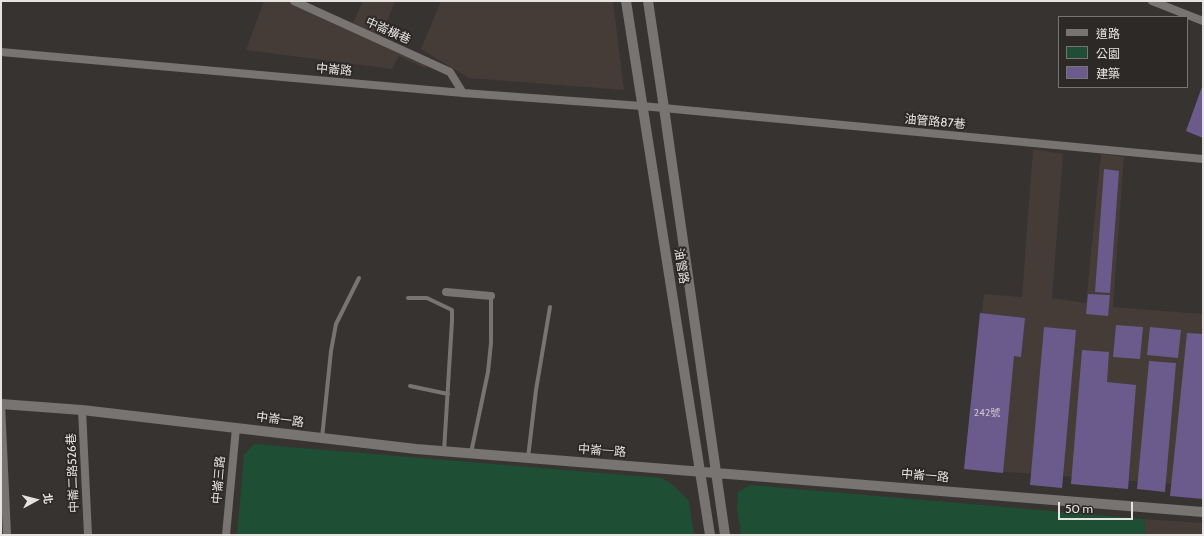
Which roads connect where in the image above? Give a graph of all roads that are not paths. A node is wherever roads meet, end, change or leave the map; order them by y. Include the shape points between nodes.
1 (294, 1) edge
2 (626, 1) edge
3 (648, 1) edge
4 (1152, 1) edge
5 (1203, 21) edge
6 (1, 52) edge
7 (463, 93) junction
8 (642, 106) junction
9 (664, 108) junction
10 (1203, 159) edge
11 (359, 278) dead end
12 (446, 292) dead end
13 (491, 296) joint
14 (408, 298) dead end
15 (550, 307) dead end
16 (410, 386) dead end
17 (448, 394) junction
18 (1, 404) edge
19 (82, 410) junction
20 (236, 428) junction
21 (322, 438) junction
22 (444, 452) junction
23 (471, 454) junction
24 (528, 458) junction
25 (700, 471) junction
26 (715, 472) junction
27 (1203, 512) edge
28 (7, 535) edge
29 (88, 535) edge
30 (226, 535) edge
31 (710, 535) edge
32 (725, 535) edge

1 - 7 street, 中崙橫巷 via 450,72
2 - 8 street, 油管路
3 - 9 street, 油管路
4 - 5 street
6 - 7 street, 中崙路
7 - 8 street, 中崙路
8 - 9 street, 中崙路
8 - 25 street, 油管路
9 - 10 street, 油管路87巷
9 - 26 street, 油管路
11 - 21 lane via 336,324
12 - 13 street
13 - 23 lane via 488,372
14 - 17 lane via 427,298 452,310
15 - 24 lane
16 - 17 lane
17 - 22 lane
18 - 19 street, 中崙一路
18 - 28 street
19 - 20 street, 中崙一路
19 - 29 street, 中崙二路526巷
20 - 21 street, 中崙一路
20 - 30 street, 中崙三路
21 - 22 street, 中崙一路
22 - 23 street, 中崙一路
23 - 24 street, 中崙一路
24 - 25 street, 中崙一路
25 - 26 street, 中崙一路
25 - 31 street, 油管路
26 - 27 street, 中崙一路
26 - 32 street, 油管路

